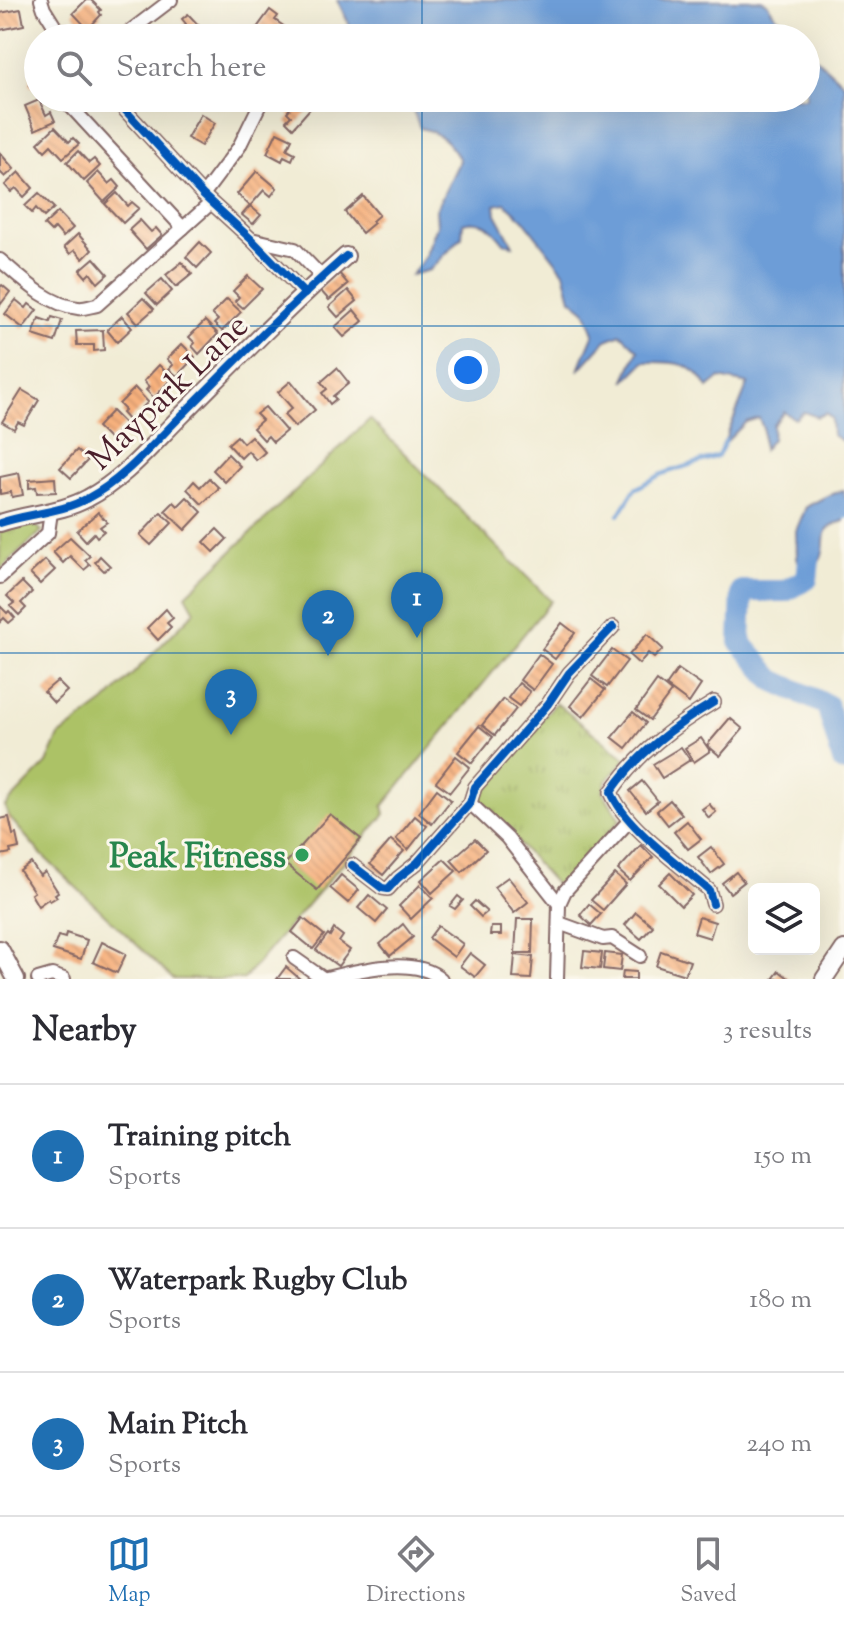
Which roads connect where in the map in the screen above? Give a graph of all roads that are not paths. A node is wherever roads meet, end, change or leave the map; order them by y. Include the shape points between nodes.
1 (41, 0) edge
2 (171, 0) edge
3 (53, 24) edge
4 (139, 24) edge
5 (76, 112) edge
6 (127, 112) edge
7 (256, 112) edge
8 (207, 199) junction
9 (183, 228) junction
10 (251, 239) junction
11 (346, 256) dead end
12 (0, 260) edge
13 (322, 277) junction
14 (305, 294) junction
15 (51, 512) junction
16 (0, 523) edge
17 (0, 577) edge
18 (613, 627) dead end
19 (714, 702) dead end
20 (470, 803) junction
21 (629, 821) junction
22 (352, 865) dead end
23 (559, 904) junction
24 (713, 904) dead end
25 (559, 923) junction
26 (0, 949) edge
27 (844, 949) edge
28 (640, 956) dead end
29 (294, 958) dead end
30 (16, 979) edge
31 (38, 979) edge
32 (64, 979) edge
33 (324, 979) edge
34 (441, 979) edge
35 (557, 979) edge
36 (824, 979) edge

1 - 3 street
2 - 4 street
5 - 9 street
6 - 8 street
7 - 8 street
8 - 9 street
8 - 10 street
9 - 12 street via 97,305 81,309 57,304
10 - 13 street via 295,249
10 - 14 street
11 - 13 street, Maypark Lane
13 - 14 street, Maypark Lane
14 - 15 street, Maypark Lane via 123,473 86,499
15 - 16 street, Maypark Lane
15 - 17 street via 48,533
18 - 20 street via 475,787
19 - 21 street via 625,771 611,792
20 - 22 street via 388,889
20 - 23 street via 507,838
21 - 23 street
21 - 24 street via 709,890
23 - 25 street
25 - 28 street via 612,938
25 - 35 street
26 - 30 street
27 - 36 street
29 - 33 street
31 - 32 street
33 - 34 street via 415,967

